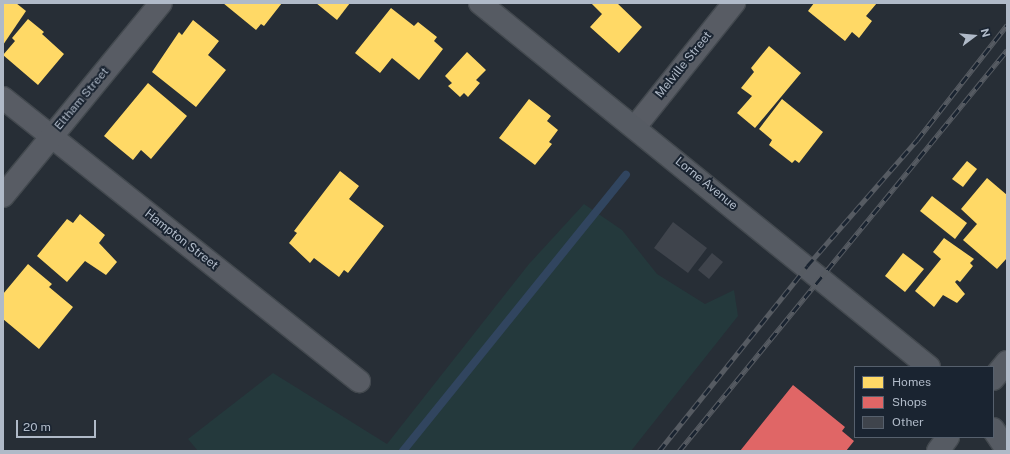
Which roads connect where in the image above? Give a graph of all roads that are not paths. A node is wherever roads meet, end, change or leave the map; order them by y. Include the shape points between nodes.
1 (161, 3) edge
2 (480, 3) edge
3 (734, 3) edge
4 (3, 98) edge
5 (635, 127) junction
6 (50, 138) junction
7 (3, 196) edge
8 (1007, 362) edge
9 (928, 366) edge
10 (994, 378) edge
11 (359, 381) dead end
12 (994, 430) edge
13 (947, 438) edge
14 (1007, 450) edge
15 (938, 451) edge

1 - 6 street, Eltham Street
2 - 5 street, Lorne Avenue
3 - 5 street, Melville Street
4 - 6 street, Hampton Street
5 - 9 street, Lorne Avenue
6 - 7 street, Eltham Street
6 - 11 street, Hampton Street
8 - 10 street
12 - 14 street
13 - 15 street

